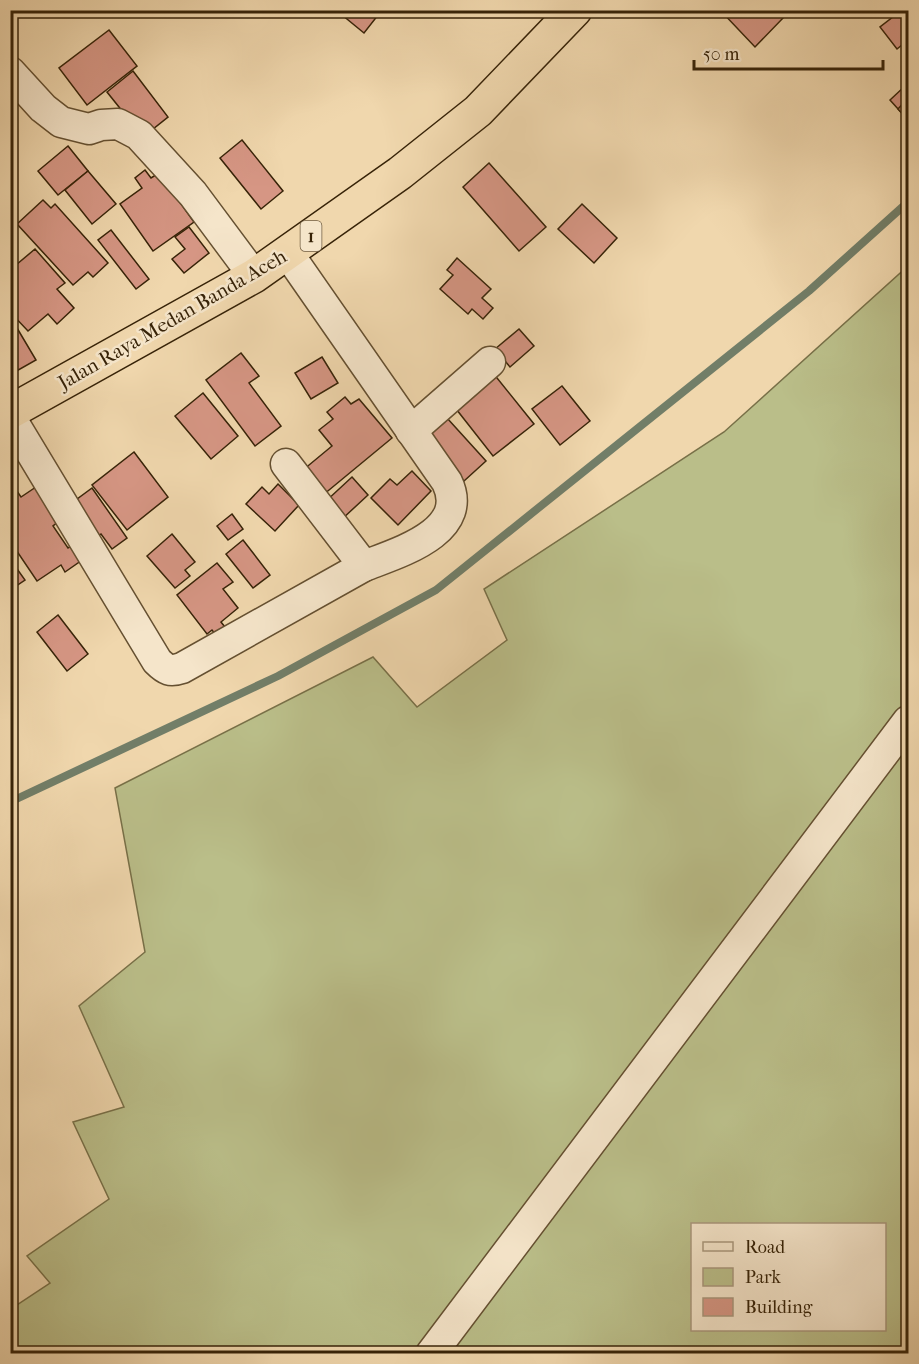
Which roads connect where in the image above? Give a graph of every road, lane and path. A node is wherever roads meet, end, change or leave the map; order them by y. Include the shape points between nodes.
1 (575, 10) edge
2 (10, 72) edge
3 (287, 252) junction
4 (254, 276) junction
5 (490, 362) dead end
6 (10, 412) edge
7 (10, 417) edge
8 (411, 431) junction
9 (286, 464) dead end
10 (363, 566) junction
11 (909, 721) edge
12 (431, 1353) edge

1 - 3 highway, Jalan Raya Medan Banda Aceh / 1 via 478,111 400,173
2 - 4 street via 61,122 89,129 118,124 139,135 193,194
3 - 4 highway, Jalan Raya Medan Banda Aceh / 1
3 - 8 street
4 - 6 highway, Jalan Raya Medan Banda Aceh / 1
5 - 8 street
7 - 10 street via 166,670 182,668
8 - 10 street via 447,482 453,494 451,505 441,526 428,540
9 - 10 street
11 - 12 street

